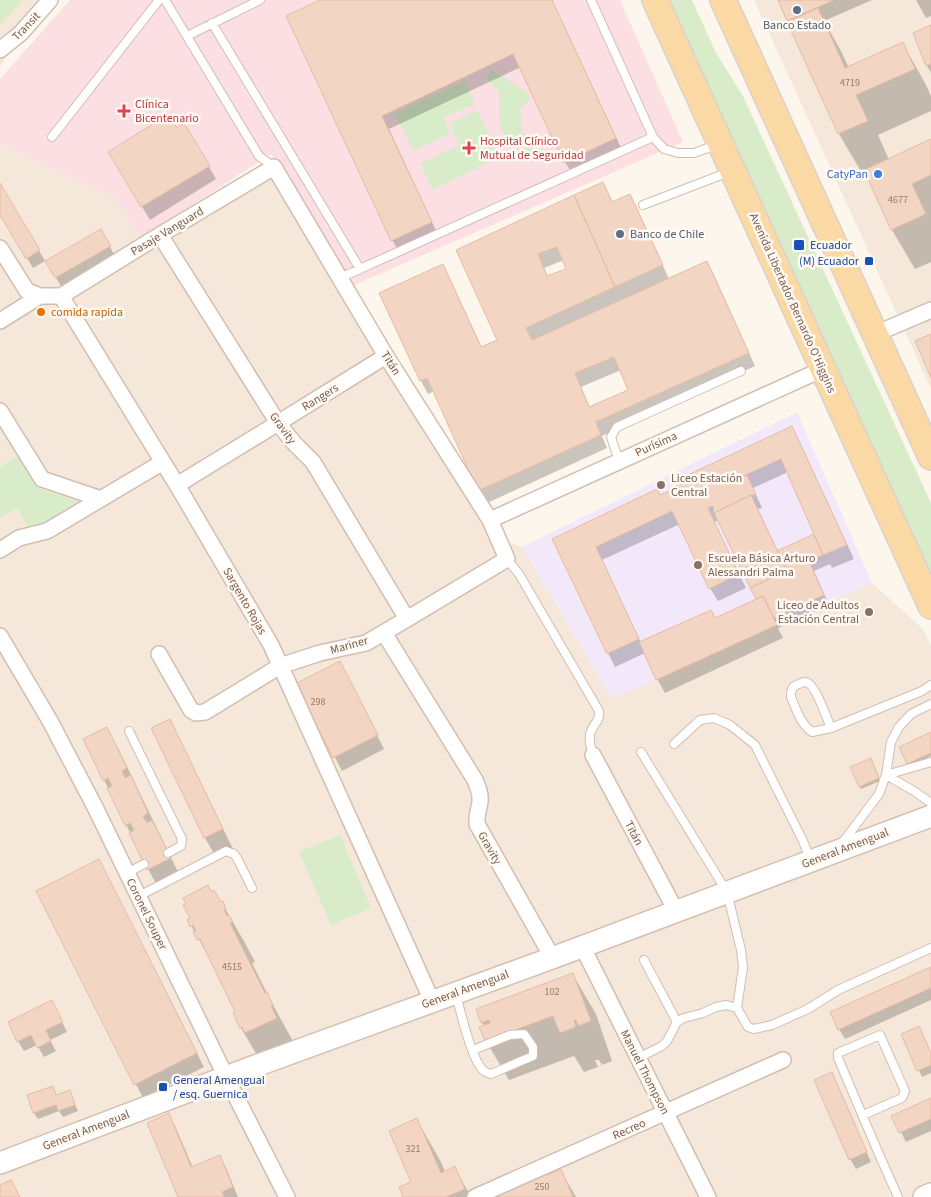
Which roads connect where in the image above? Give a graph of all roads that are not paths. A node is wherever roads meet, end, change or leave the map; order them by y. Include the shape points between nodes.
1 (50, 0) edge
2 (160, 0) edge
3 (166, 0) edge
4 (260, 0) edge
5 (592, 0) edge
6 (655, 0) edge
7 (723, 0) edge
8 (212, 23) junction
9 (187, 36) junction
10 (0, 50) edge
11 (52, 137) dead end
12 (653, 137) junction
13 (721, 143) junction
14 (274, 167) junction
15 (733, 171) junction
16 (643, 204) dead end
17 (160, 235) junction
18 (0, 248) edge
19 (360, 269) junction
20 (340, 278) junction
21 (40, 296) junction
22 (61, 296) junction
23 (931, 310) edge
24 (0, 321) edge
25 (875, 334) junction
26 (386, 356) junction
27 (823, 369) junction
28 (741, 371) dead end
29 (0, 410) edge
30 (278, 423) junction
31 (931, 457) edge
32 (619, 461) junction
33 (163, 462) junction
34 (177, 485) junction
35 (101, 499) junction
36 (490, 520) junction
37 (0, 550) edge
38 (507, 560) junction
39 (931, 606) edge
40 (407, 619) junction
41 (384, 633) junction
42 (0, 636) edge
43 (159, 654) dead end
44 (280, 666) junction
45 (931, 685) edge
46 (931, 704) edge
47 (831, 728) junction
48 (129, 731) dead end
49 (674, 744) dead end
50 (641, 752) dead end
51 (593, 755) joint
52 (931, 762) edge
53 (886, 775) junction
54 (931, 803) edge
55 (931, 816) edge
56 (836, 851) junction
57 (168, 852) dead end
58 (811, 861) junction
59 (144, 864) dead end
60 (127, 873) junction
61 (252, 888) dead end
62 (727, 892) junction
63 (139, 896) junction
64 (676, 911) junction
65 (582, 946) junction
66 (931, 948) edge
67 (552, 957) junction
68 (644, 960) dead end
69 (456, 993) junction
70 (432, 1001) junction
71 (737, 1008) junction
72 (676, 1022) junction
73 (473, 1050) junction
74 (638, 1058) junction
75 (783, 1060) dead end
76 (226, 1076) junction
77 (666, 1113) junction
78 (863, 1115) junction
79 (0, 1163) edge
80 (931, 1194) edge
81 (287, 1197) edge
82 (475, 1197) edge
83 (708, 1197) edge
84 (898, 1197) edge
85 (924, 1197) edge

1 - 10 street, Transit via 21,33
2 - 11 lane
3 - 9 lane
4 - 8 lane
5 - 12 lane
6 - 13 main road, Avenida Libertador Bernardo O'Higgins
7 - 25 main road
8 - 9 lane
8 - 19 lane
9 - 14 lane via 259,156
12 - 13 lane via 664,149 678,153 694,153
12 - 19 lane
13 - 15 main road, Avenida Libertador Bernardo O'Higgins
14 - 17 street, Pasaje Vanguard
14 - 20 street, Titán
15 - 16 lane
15 - 27 main road, Avenida Libertador Bernardo O'Higgins
17 - 22 street, Pasaje Vanguard
17 - 30 street, Gravity
18 - 21 street via 27,291
19 - 20 lane
20 - 26 street, Titán
21 - 22 street
21 - 24 street
22 - 33 street, Sargento Rojas
23 - 25 street
25 - 31 main road
26 - 30 street, Rangers
26 - 36 street, Titán
27 - 32 street, Purísima
27 - 39 main road, Avenida Libertador Bernardo O'Higgins
28 - 32 lane via 617,426 610,437
29 - 35 street via 42,479
30 - 34 street, Rangers
30 - 40 street, Gravity via 313,462
32 - 36 street, Purísima
33 - 34 street, Sargento Rojas
33 - 35 street
34 - 44 street, Sargento Rojas via 271,645
35 - 37 street via 47,531 19,538
36 - 38 street, Titán
38 - 40 street, Mariner
38 - 51 lane via 519,574 599,711 599,720 590,736
40 - 41 street, Mariner
41 - 44 street, Mariner via 366,643
41 - 67 street, Gravity via 475,780 481,799 477,824
42 - 60 street, Coronel Souper via 50,722
43 - 44 street, Mariner via 188,706 196,712 205,712
44 - 70 street, Sargento Rojas
45 - 47 lane
46 - 53 lane via 911,714 899,727 891,742
47 - 47 lane via 812,732 806,727 791,697 793,687 805,682 810,684
48 - 57 lane via 182,839 181,846
49 - 58 lane via 700,720 714,718 730,725 746,738 754,745
50 - 62 lane
51 - 64 street, Titán
52 - 53 lane
53 - 54 lane
53 - 56 lane via 878,794
55 - 56 street, General Amengual
56 - 58 street, General Amengual
58 - 62 street, General Amengual
59 - 60 lane
60 - 63 street, Coronel Souper
61 - 63 lane via 237,858 226,851
62 - 64 street, General Amengual
62 - 71 lane via 743,967
63 - 76 street, Coronel Souper
64 - 65 street, General Amengual
65 - 67 street, General Amengual
65 - 74 street, Manuel Thompson
66 - 71 lane via 838,990 808,1009 772,1025 748,1027
67 - 69 street, General Amengual
68 - 72 lane
69 - 70 street, General Amengual
69 - 73 lane
70 - 76 street, General Amengual
71 - 72 lane via 716,1007
72 - 74 lane via 662,1046
73 - 73 lane via 483,1071 491,1074 533,1056 533,1048 524,1034 510,1035
74 - 77 street, Manuel Thompson
75 - 77 street, Recreo
76 - 79 street, General Amengual
76 - 81 street, Coronel Souper
77 - 82 street, Recreo
77 - 83 street, Manuel Thompson
78 - 78 lane via 838,1053 880,1035 906,1091 902,1098
78 - 84 lane
80 - 85 street

